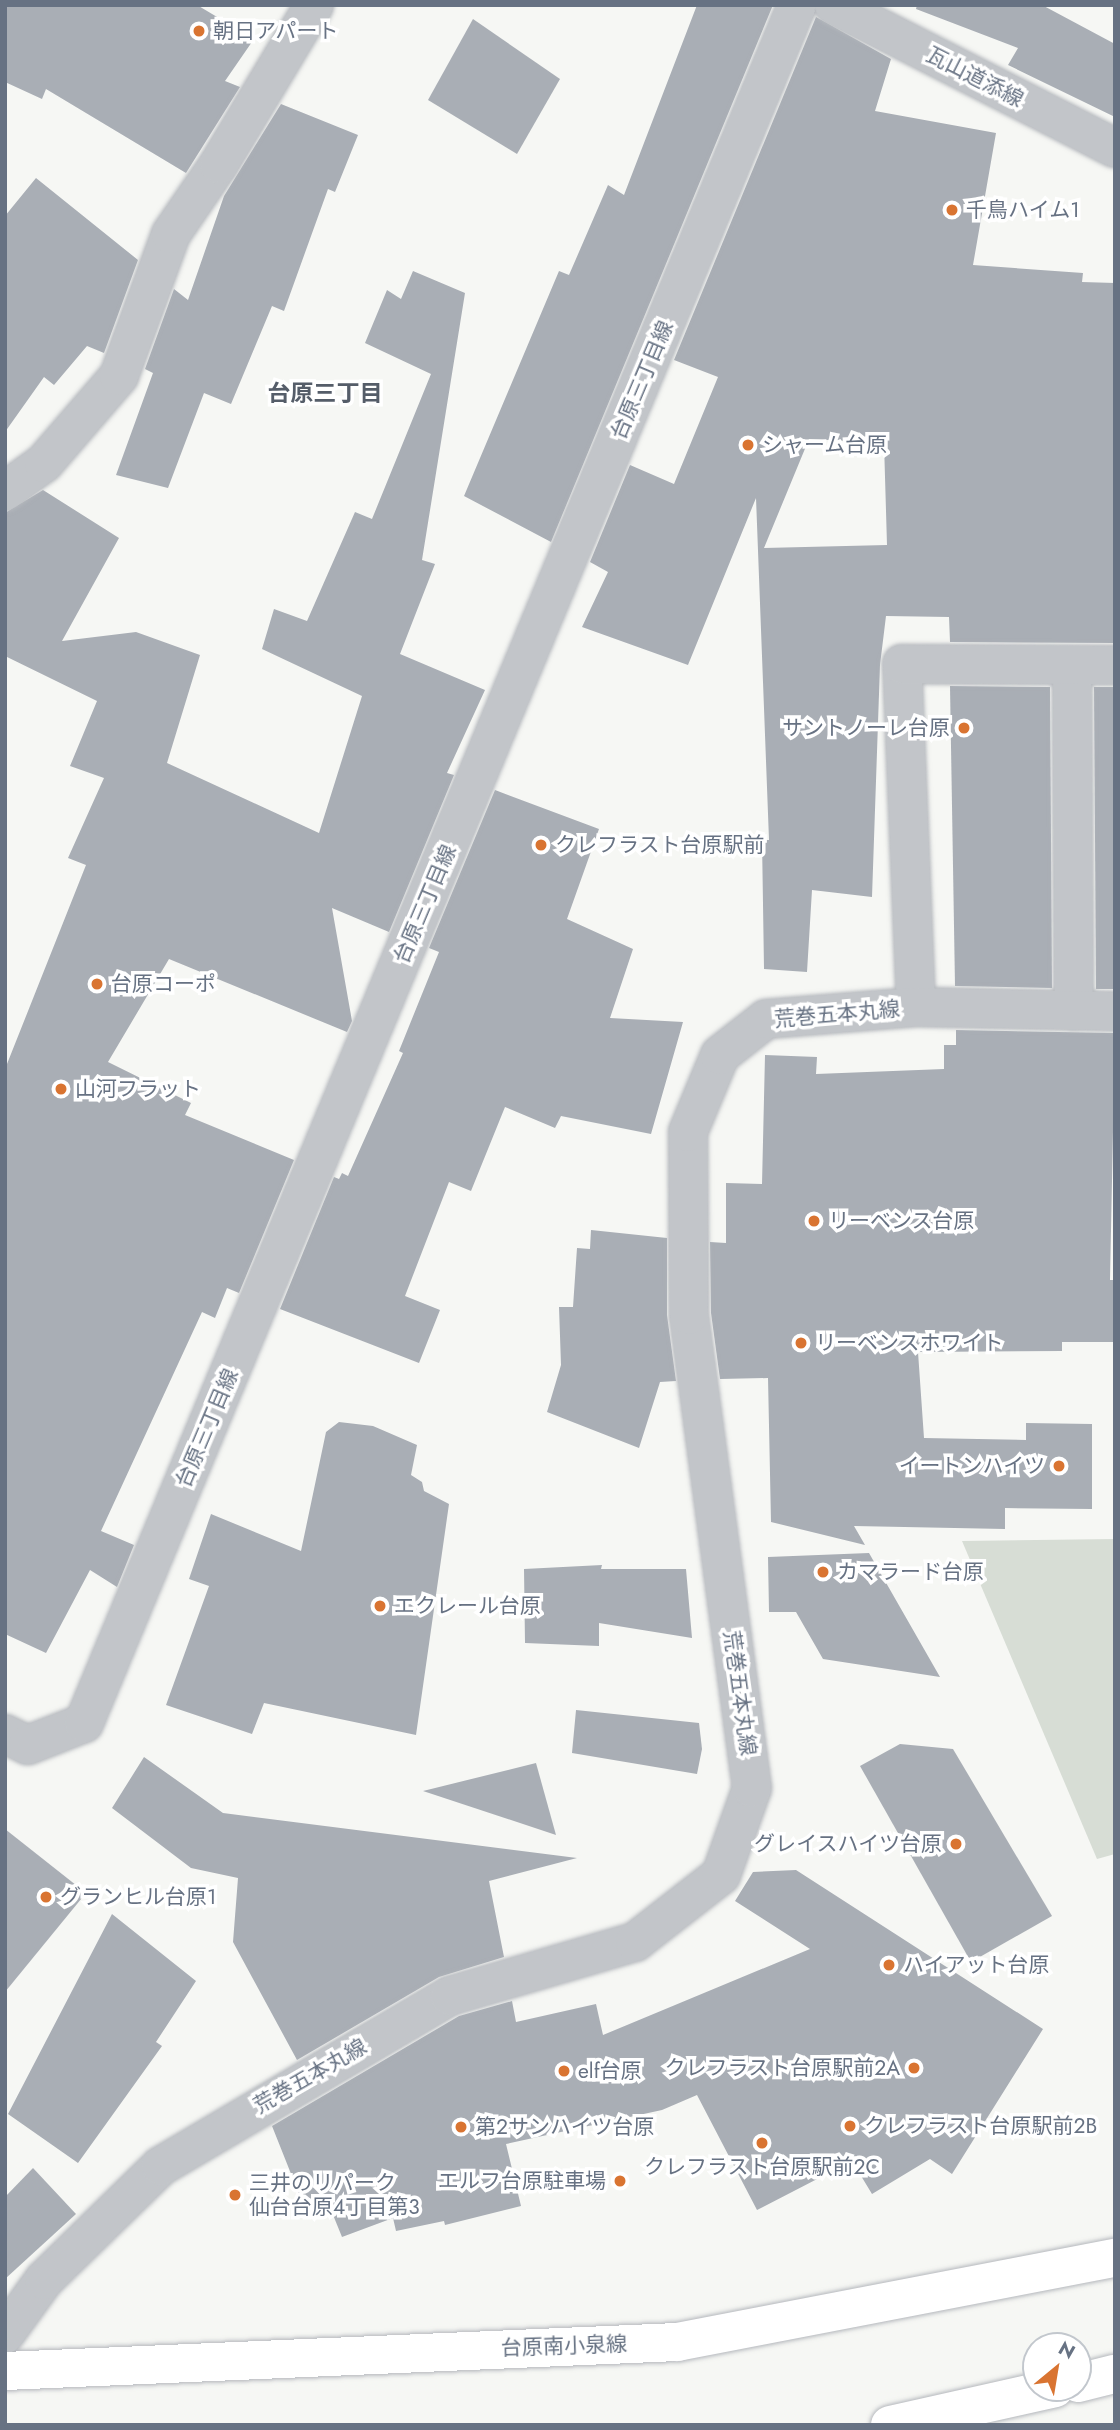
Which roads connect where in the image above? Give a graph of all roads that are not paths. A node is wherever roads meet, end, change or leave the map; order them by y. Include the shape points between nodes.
1 (314, 5) edge
2 (797, 5) edge
3 (834, 5) edge
4 (1115, 148) edge
5 (5, 491) edge
6 (1072, 665) junction
7 (1115, 665) edge
8 (916, 1007) junction
9 (1074, 1011) junction
10 (1115, 1011) edge
11 (5, 1734) edge
12 (1115, 2258) edge
13 (5, 2334) edge
14 (5, 2371) edge
15 (1115, 2374) edge
16 (1092, 2380) edge
17 (1022, 2395) edge
18 (890, 2425) edge

1 - 5 street via 219,164 171,234 118,376 44,463
2 - 11 street, 台原三丁目線 via 84,1723 28,1745
3 - 4 street, 瓦山道添線
6 - 7 street
6 - 8 street via 902,664
6 - 9 street
8 - 9 street, 荒巻五本丸線
8 - 13 street, 荒巻五本丸線 via 766,1018 720,1055 688,1132 689,1315 752,1788 721,1875 635,1942 450,1996 161,2166 44,2280
9 - 10 street, 荒巻五本丸線
12 - 14 street, 台原南小泉線 via 677,2342
15 - 16 street
17 - 18 street

